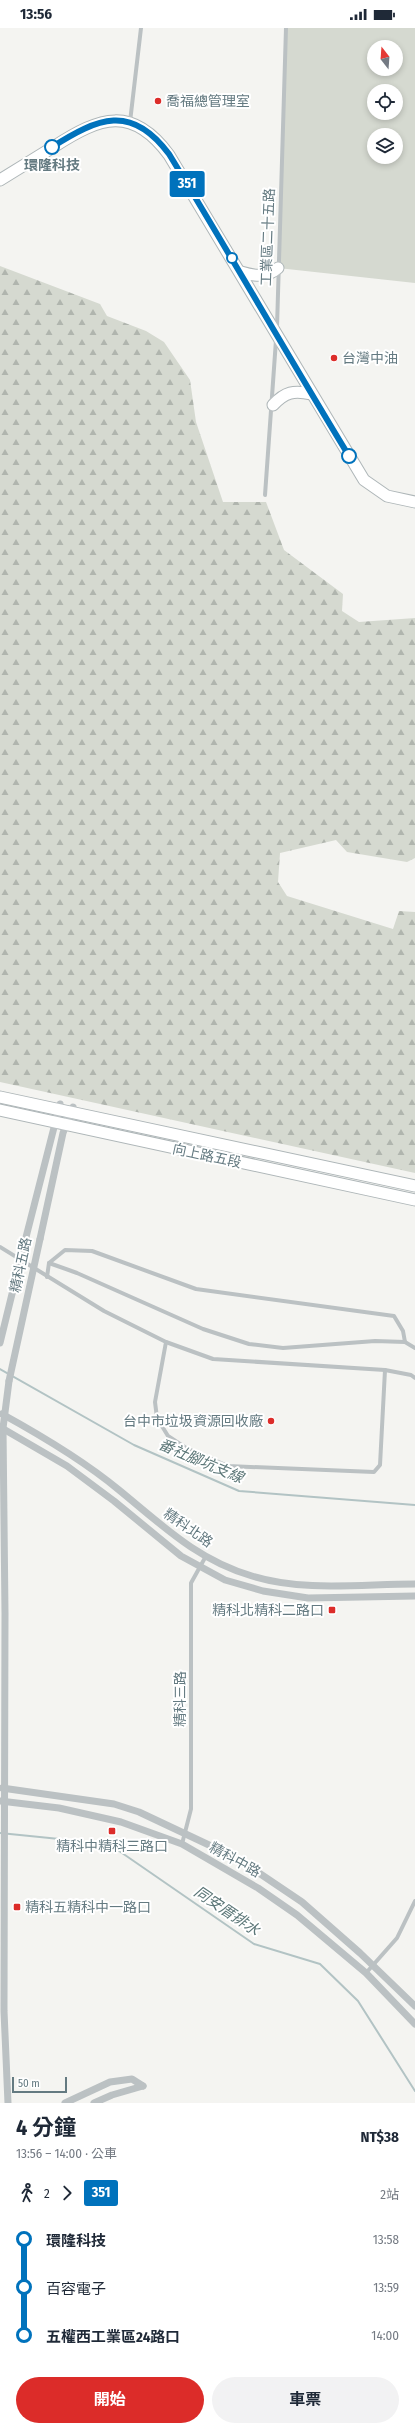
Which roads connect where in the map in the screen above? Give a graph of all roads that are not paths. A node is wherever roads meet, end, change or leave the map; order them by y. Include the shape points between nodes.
1 (141, 28) edge
2 (286, 28) edge
3 (130, 122) junction
4 (0, 180) edge
5 (278, 268) junction
6 (241, 272) junction
7 (276, 336) junction
8 (311, 394) junction
9 (273, 405) junction
10 (265, 495) dead end
11 (415, 501) edge
12 (0, 1097) edge
13 (59, 1107) junction
14 (0, 1110) edge
15 (72, 1110) junction
16 (54, 1122) junction
17 (65, 1126) junction
18 (415, 1186) edge
19 (415, 1200) edge
20 (0, 1247) edge
21 (49, 1263) junction
22 (47, 1277) junction
23 (166, 1342) junction
24 (405, 1342) junction
25 (0, 1343) edge
26 (415, 1348) edge
27 (384, 1370) junction
28 (415, 1378) edge
29 (2, 1415) edge
30 (1, 1428) edge
31 (206, 1556) junction
32 (200, 1566) junction
33 (415, 1584) edge
34 (415, 1596) edge
35 (2, 1788) edge
36 (2, 1801) edge
37 (186, 1833) junction
38 (182, 1844) junction
39 (415, 1901) edge
40 (374, 1965) junction
41 (366, 1973) junction
42 (415, 2006) edge
43 (2, 2011) edge
44 (415, 2024) edge
45 (8, 2103) edge
46 (65, 2103) edge
47 (94, 2103) edge

1 - 3 street
2 - 5 street, 工業區二十五路
3 - 4 main road via 102,122 90,125
3 - 6 main road via 154,137 169,154
5 - 6 main road via 274,272 260,276
5 - 7 street, 工業區二十五路
6 - 7 main road
7 - 8 main road
7 - 9 street, 工業區二十五路
8 - 9 main road via 286,393
8 - 11 main road via 364,480 388,496
9 - 10 street, 工業區二十五路
12 - 13 main road, 向上路五段
13 - 15 main road, 向上路五段
13 - 16 street, 精科五路
14 - 16 main road, 向上路五段
15 - 17 street, 精科五路
15 - 18 main road, 向上路五段
16 - 17 main road, 向上路五段
16 - 25 street, 精科五路, bridge
17 - 19 main road, 向上路五段
17 - 29 street, 精科五路, bridge
20 - 22 street
21 - 22 street
21 - 24 street via 77,1272 202,1329 250,1344 283,1348 375,1341
21 - 24 street via 65,1250 92,1251 196,1289 394,1316 403,1331
22 - 23 street via 104,1311
23 - 27 street via 212,1359
23 - 27 street via 155,1402 159,1424 168,1436 186,1448 228,1466 374,1472 380,1465
24 - 26 street
27 - 28 street
29 - 30 street, 精科五路
29 - 31 street, 精科北路 via 94,1470 178,1540
30 - 32 street, 精科北路 via 67,1466 181,1556
30 - 35 street, 精科五路
31 - 32 street, 精科三路
31 - 33 street, 精科北路 via 230,1569 282,1582 329,1585
32 - 34 street, 精科北路 via 225,1580 287,1596
32 - 37 street, 精科三路 via 191,1583 191,1809
35 - 36 street, 精科五路
35 - 37 street, 精科中路 via 114,1804
36 - 38 street, 精科中路 via 59,1808 121,1822
36 - 43 street, 精科五路
37 - 38 street, 精科三路
37 - 40 street, 精科中路 via 281,1887
38 - 41 street, 精科中路 via 280,1902
39 - 40 street via 404,1926
40 - 41 street
40 - 42 street, 精科中路
41 - 44 street, 精科中路
43 - 45 street, 精科五路
46 - 47 street via 110,2082 132,2079 143,2086

